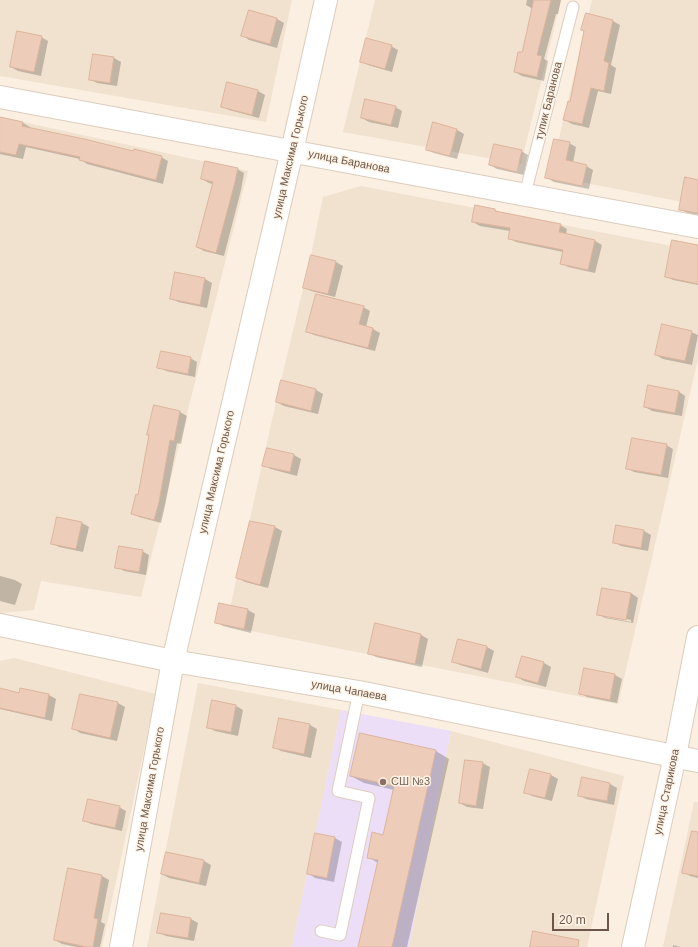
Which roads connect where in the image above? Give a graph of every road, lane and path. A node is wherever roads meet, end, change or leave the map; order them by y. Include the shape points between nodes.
1 (326, 0) edge
2 (572, 7) dead end
3 (0, 97) edge
4 (292, 151) junction
5 (525, 194) junction
6 (698, 227) edge
7 (0, 626) edge
8 (698, 637) edge
9 (173, 661) junction
10 (359, 692) junction
11 (675, 756) junction
12 (698, 761) edge
13 (321, 931) dead end
14 (121, 947) edge
15 (633, 947) edge

1 - 4 street, улица Максима Горького
2 - 5 lane, тупик Баранова
3 - 4 street, улица Баранова
4 - 5 street, улица Баранова
4 - 9 street, улица Максима Горького
5 - 6 street, улица Баранова
7 - 9 street, улица Чапаева
8 - 11 street, улица Старикова
9 - 10 street, улица Чапаева
9 - 14 street, улица Максима Горького
10 - 11 street, улица Чапаева
10 - 13 lane via 338,791 369,798 340,935
11 - 12 street, улица Чапаева
11 - 15 street, улица Старикова

